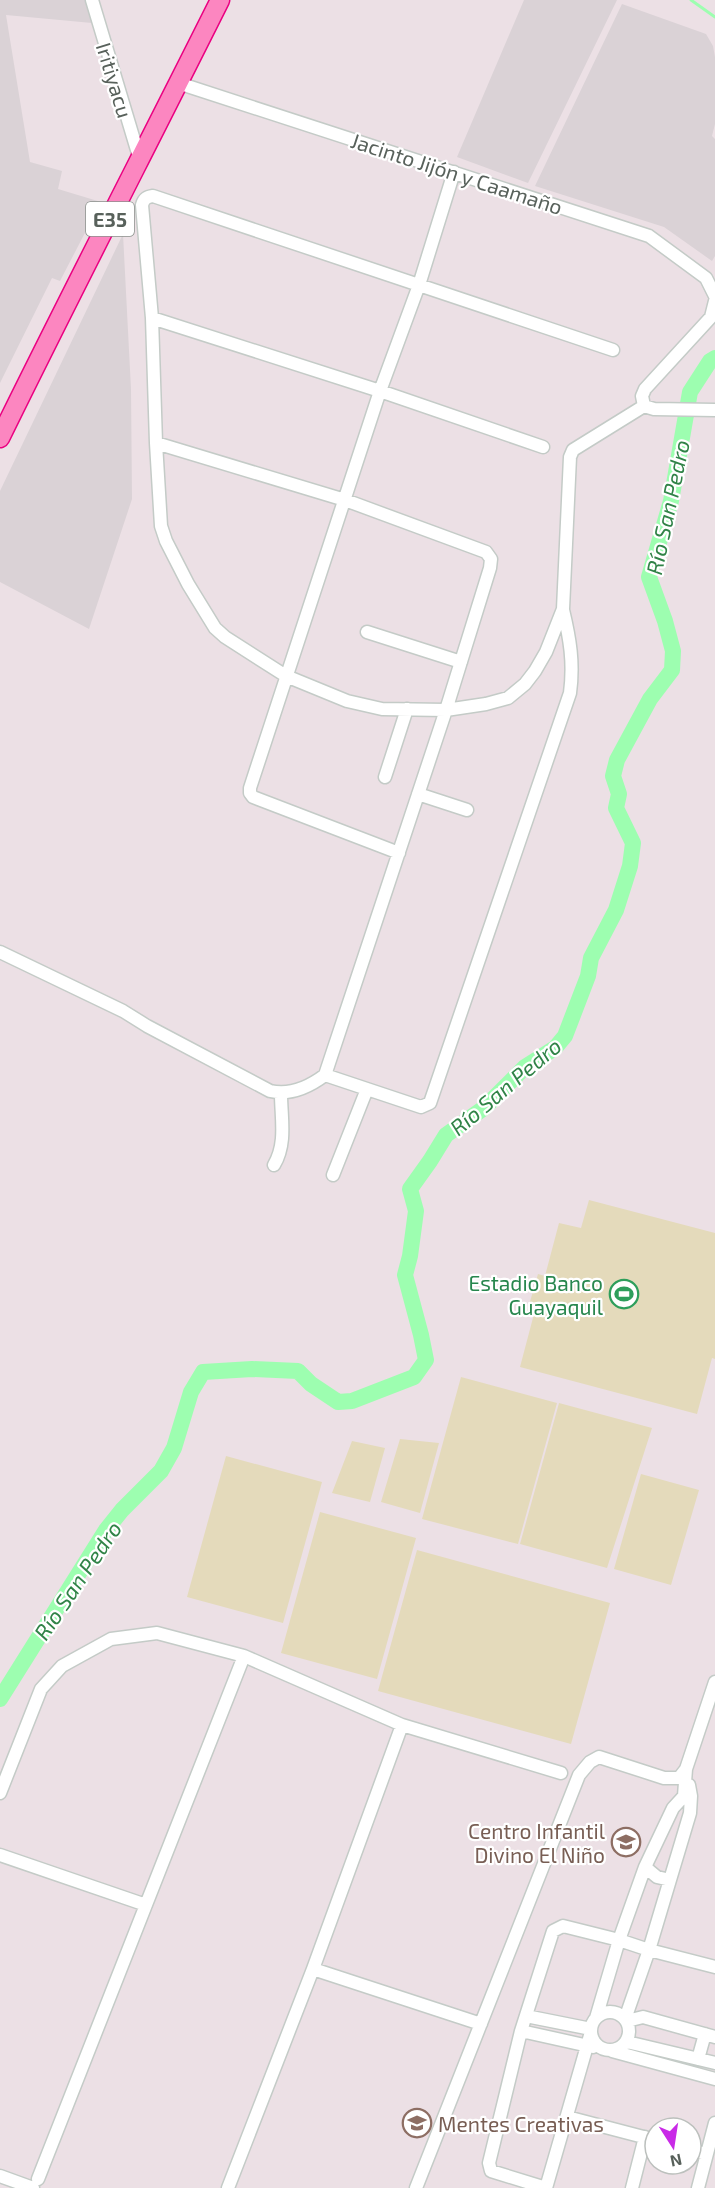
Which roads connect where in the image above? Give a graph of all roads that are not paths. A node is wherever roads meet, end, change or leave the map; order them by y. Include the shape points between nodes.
1 (92, 0) edge
2 (220, 0) edge
3 (178, 83) junction
4 (140, 160) junction
5 (454, 172) junction
6 (419, 285) junction
7 (715, 296) edge
8 (715, 301) edge
9 (152, 318) junction
10 (613, 350) dead end
11 (380, 391) junction
12 (649, 407) junction
13 (715, 410) edge
14 (0, 438) edge
15 (156, 443) junction
16 (543, 447) dead end
17 (345, 500) junction
18 (563, 609) junction
19 (368, 632) dead end
20 (461, 662) junction
21 (286, 676) junction
22 (407, 709) junction
23 (446, 710) junction
24 (385, 777) dead end
25 (418, 794) junction
26 (467, 810) dead end
27 (399, 853) junction
28 (0, 952) edge
29 (325, 1075) junction
30 (367, 1089) junction
31 (281, 1094) junction
32 (274, 1165) dead end
33 (333, 1175) dead end
34 (244, 1656) junction
35 (715, 1682) edge
36 (402, 1725) junction
37 (686, 1769) junction
38 (561, 1773) dead end
39 (0, 1793) edge
40 (0, 1855) edge
41 (645, 1867) junction
42 (670, 1880) junction
43 (146, 1905) junction
44 (619, 1940) junction
45 (649, 1950) junction
46 (715, 1966) edge
47 (313, 1969) junction
48 (526, 2016) junction
49 (626, 2020) junction
50 (481, 2024) junction
51 (592, 2026) junction
52 (521, 2031) junction
53 (710, 2036) edge
54 (627, 2042) junction
55 (593, 2047) junction
56 (612, 2051) junction
57 (698, 2059) junction
58 (715, 2063) edge
59 (715, 2079) edge
60 (567, 2117) junction
61 (715, 2122) edge
62 (643, 2136) edge
63 (703, 2153) edge
64 (706, 2154) junction
65 (643, 2157) edge
66 (0, 2176) edge
67 (36, 2184) edge
68 (228, 2188) edge
69 (416, 2188) edge
70 (632, 2188) edge
71 (698, 2188) edge

1 - 4 street, Iritiyacu
2 - 3 highway, E35
3 - 4 highway, E35
3 - 5 street, Jacinto Jijón y Caamaño
4 - 14 highway, E35
5 - 6 street
5 - 7 street, Jacinto Jijón y Caamaño via 649,236 706,278
6 - 9 street via 148,196 142,205
6 - 10 street
6 - 11 street
8 - 12 street via 711,317 645,389 642,396
9 - 11 street
9 - 15 street
11 - 16 street
11 - 17 street
12 - 13 street
12 - 18 street via 573,450 570,457
15 - 17 street
15 - 21 street via 161,526 188,584 215,628
17 - 20 street via 486,552 491,559 490,568
17 - 21 street
18 - 23 street via 546,652 525,684 508,698
18 - 30 street via 572,647 570,693 430,1103 421,1107
19 - 20 street
20 - 23 street
21 - 22 street via 347,701 382,709
21 - 27 street via 250,793
22 - 23 street
22 - 24 street
23 - 25 street
25 - 26 street
25 - 27 street
27 - 29 street
28 - 31 street
29 - 30 street
29 - 31 street via 312,1084
30 - 33 street
31 - 32 street via 283,1140
34 - 36 street
34 - 39 street via 157,1633 111,1639 88,1650 62,1666 41,1689
34 - 43 street
35 - 37 street
36 - 38 street
36 - 47 street
37 - 41 street via 684,1796 673,1808
37 - 42 street via 692,1796 690,1813
37 - 50 street via 679,1778 669,1779 599,1757 585,1767
40 - 43 street
41 - 42 street via 657,1877
41 - 44 street
42 - 45 street
43 - 67 street
44 - 45 street
44 - 48 street via 563,1926 556,1928
44 - 51 street
45 - 46 street
45 - 49 street
47 - 50 street
47 - 68 street
48 - 51 street
48 - 52 street
49 - 51 street via 611,2012
49 - 53 street via 643,2017
49 - 54 street via 630,2032
50 - 69 street
51 - 55 street
52 - 55 street
52 - 60 street via 489,2163 491,2171 546,2188
53 - 57 street
54 - 56 street
54 - 57 street
55 - 56 street
55 - 60 street
56 - 59 street
57 - 58 street
60 - 62 street
61 - 64 street
63 - 64 street
64 - 71 street
65 - 70 street
66 - 67 street

